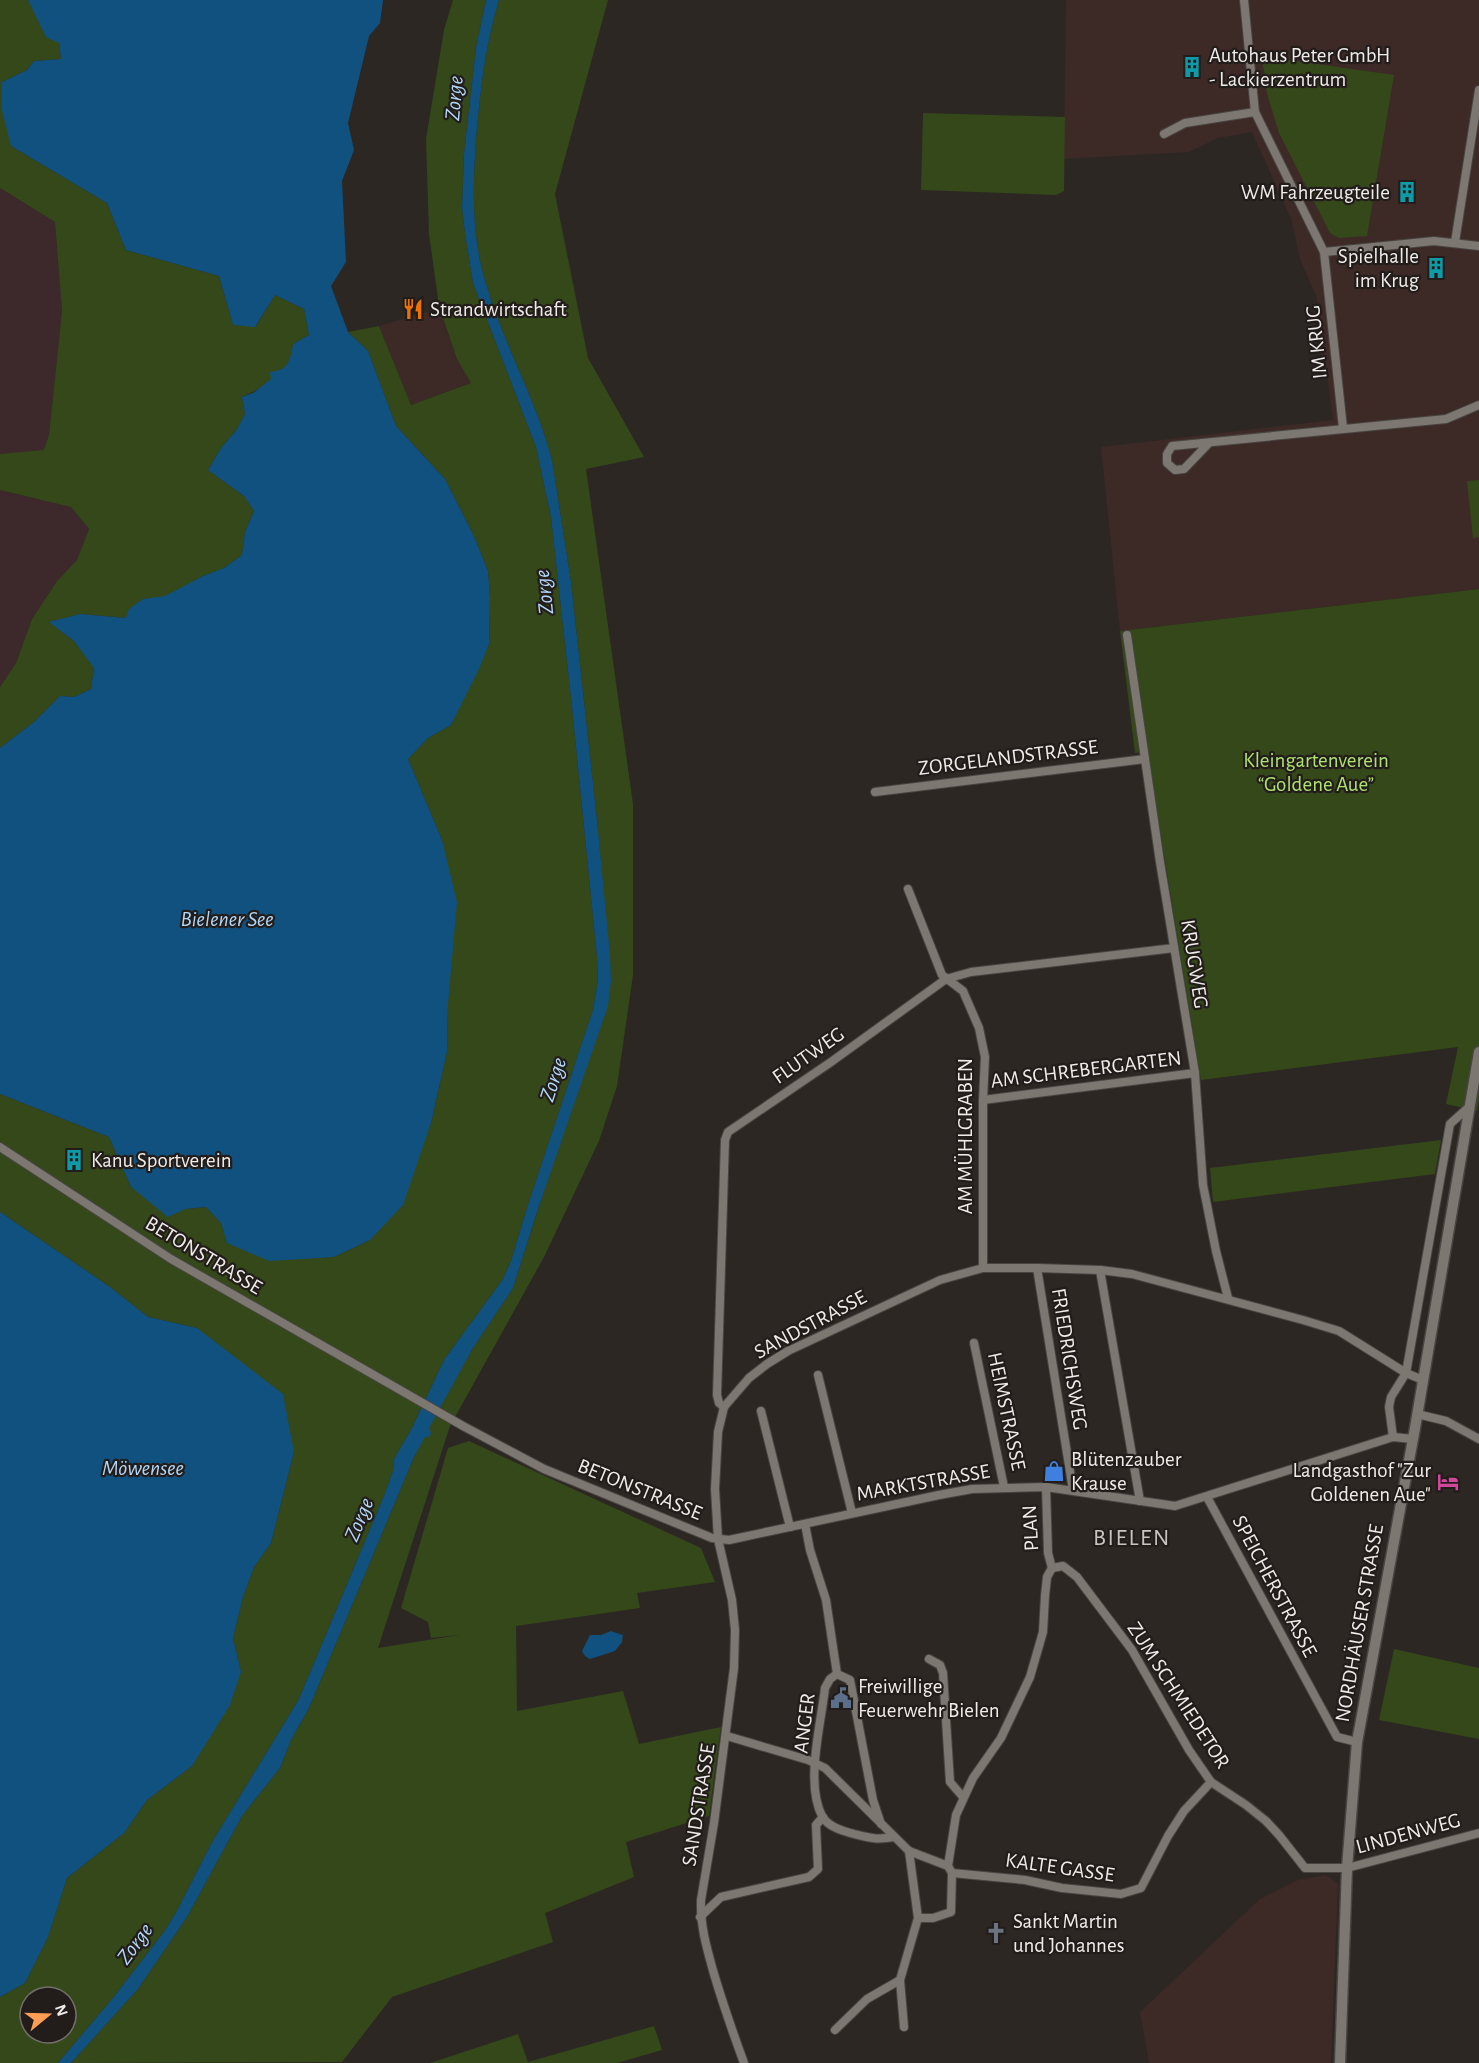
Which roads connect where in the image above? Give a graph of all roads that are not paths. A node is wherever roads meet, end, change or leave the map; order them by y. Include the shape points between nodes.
1 (1244, 0) edge
2 (1479, 90) edge
3 (1255, 112) junction
4 (1164, 134) dead end
5 (1455, 242) junction
6 (1479, 246) edge
7 (1324, 252) junction
8 (1479, 405) edge
9 (1343, 428) junction
10 (1209, 443) junction
11 (1127, 635) dead end
12 (1145, 759) junction
13 (875, 792) dead end
14 (908, 889) dead end
15 (1174, 948) junction
16 (946, 980) junction
17 (1479, 1052) edge
18 (1195, 1073) junction
19 (983, 1100) junction
20 (1470, 1107) junction
21 (0, 1148) edge
22 (983, 1268) junction
23 (1037, 1268) junction
24 (1100, 1270) junction
25 (1228, 1298) junction
26 (974, 1342) dead end
27 (1406, 1373) junction
28 (818, 1375) dead end
29 (1423, 1380) junction
30 (724, 1407) junction
31 (761, 1411) dead end
32 (1417, 1414) junction
33 (1393, 1437) junction
34 (1413, 1439) junction
35 (1479, 1439) edge
36 (1004, 1487) junction
37 (1046, 1487) junction
38 (1073, 1490) junction
39 (1207, 1497) junction
40 (1140, 1500) junction
41 (852, 1513) junction
42 (805, 1524) junction
43 (790, 1527) junction
44 (718, 1539) junction
45 (1052, 1568) junction
46 (929, 1659) dead end
47 (837, 1674) junction
48 (727, 1736) junction
49 (1357, 1742) junction
50 (814, 1762) junction
51 (1211, 1782) junction
52 (963, 1797) junction
53 (822, 1817) junction
54 (881, 1824) junction
55 (1479, 1833) edge
56 (894, 1837) junction
57 (909, 1851) junction
58 (1347, 1868) junction
59 (950, 1870) junction
60 (700, 1917) junction
61 (918, 1918) junction
62 (900, 1980) junction
63 (904, 2027) dead end
64 (835, 2030) dead end
65 (744, 2063) edge
66 (1340, 2063) edge

1 - 3 street, IM KRUG
2 - 5 street
3 - 4 street via 1185,123
3 - 7 street, IM KRUG
5 - 6 street
5 - 7 street via 1428,241
7 - 9 street, IM KRUG
8 - 9 street via 1446,419
9 - 10 street
10 - 10 street via 1172,447 1167,463 1175,470 1184,469
11 - 12 street, KRUGWEG
12 - 13 street, ZORGELANDSTRASSE
12 - 15 street, KRUGWEG
14 - 16 street, AM MÜHLGRABEN
15 - 16 street, FLUTWEG via 971,972
15 - 18 street, KRUGWEG
16 - 19 street, AM MÜHLGRABEN via 963,992 979,1028 986,1057
16 - 30 street, FLUTWEG via 728,1132 717,1395
17 - 20 main road, NORDHÄUSER STRASSE
18 - 19 street, AM SCHREBERGARTEN
18 - 25 street, KRUGWEG via 1203,1185
19 - 22 street, AM MÜHLGRABEN
20 - 27 street via 1450,1124
20 - 29 main road, NORDHÄUSER STRASSE
21 - 44 street, BETONSTRASSE via 171,1259 453,1420 544,1469
22 - 23 street, SANDSTRASSE
22 - 30 street, SANDSTRASSE via 940,1280 788,1351 748,1378
23 - 24 street, SANDSTRASSE
23 - 38 street, FRIEDRICHSWEG
24 - 25 street, SANDSTRASSE
24 - 40 street
25 - 27 street, SANDSTRASSE via 1339,1331
26 - 36 street, HEIMSTRASSE
27 - 29 street, SANDSTRASSE
27 - 33 street via 1391,1397
28 - 41 street
29 - 32 main road, NORDHÄUSER STRASSE
30 - 44 street, SANDSTRASSE via 716,1464
31 - 43 street
32 - 34 main road, NORDHÄUSER STRASSE
32 - 35 street via 1446,1422
33 - 34 street, MARKTSTRASSE
33 - 39 street, MARKTSTRASSE
34 - 49 main road, NORDHÄUSER STRASSE
36 - 37 street, MARKTSTRASSE
36 - 41 street, MARKTSTRASSE via 972,1489
37 - 38 street, MARKTSTRASSE
37 - 45 street, PLAN
38 - 40 street, MARKTSTRASSE
39 - 40 street, MARKTSTRASSE via 1174,1506
39 - 49 street, SPEICHERSTRASSE via 1337,1737
41 - 42 street, MARKTSTRASSE
42 - 43 street, MARKTSTRASSE
42 - 47 street, ANGER via 826,1600
43 - 44 street, MARKTSTRASSE
44 - 48 street, SANDSTRASSE via 735,1630
45 - 51 street, ZUM SCHMIEDETOR via 1063,1566 1077,1577 1125,1641
45 - 52 street via 1046,1587 1043,1632 1030,1677 1001,1738
46 - 52 street via 940,1665 943,1673 950,1782
47 - 50 street, ANGER via 825,1688
47 - 54 street, ANGER via 850,1680
48 - 50 street
48 - 60 street, SANDSTRASSE
49 - 58 main road, NORDHÄUSER STRASSE
50 - 53 street
50 - 54 street, ANGER via 834,1775
51 - 58 street, ZUM SCHMIEDETOR via 1266,1821 1305,1868
51 - 59 street, KALTE GASSE via 1167,1836 1141,1888 1121,1894
52 - 59 street via 956,1815
53 - 56 street via 843,1832 878,1840
53 - 60 street via 816,1825 818,1869 808,1877 721,1897
54 - 56 street, ANGER
55 - 58 street, LINDENWEG
56 - 57 street, ANGER
57 - 59 street, KALTE GASSE
57 - 61 street
58 - 66 main road, NORDHÄUSER STRASSE
59 - 61 street via 951,1912
60 - 65 street, SANDSTRASSE via 727,2019
61 - 62 street
62 - 63 street
62 - 64 street via 867,1999

